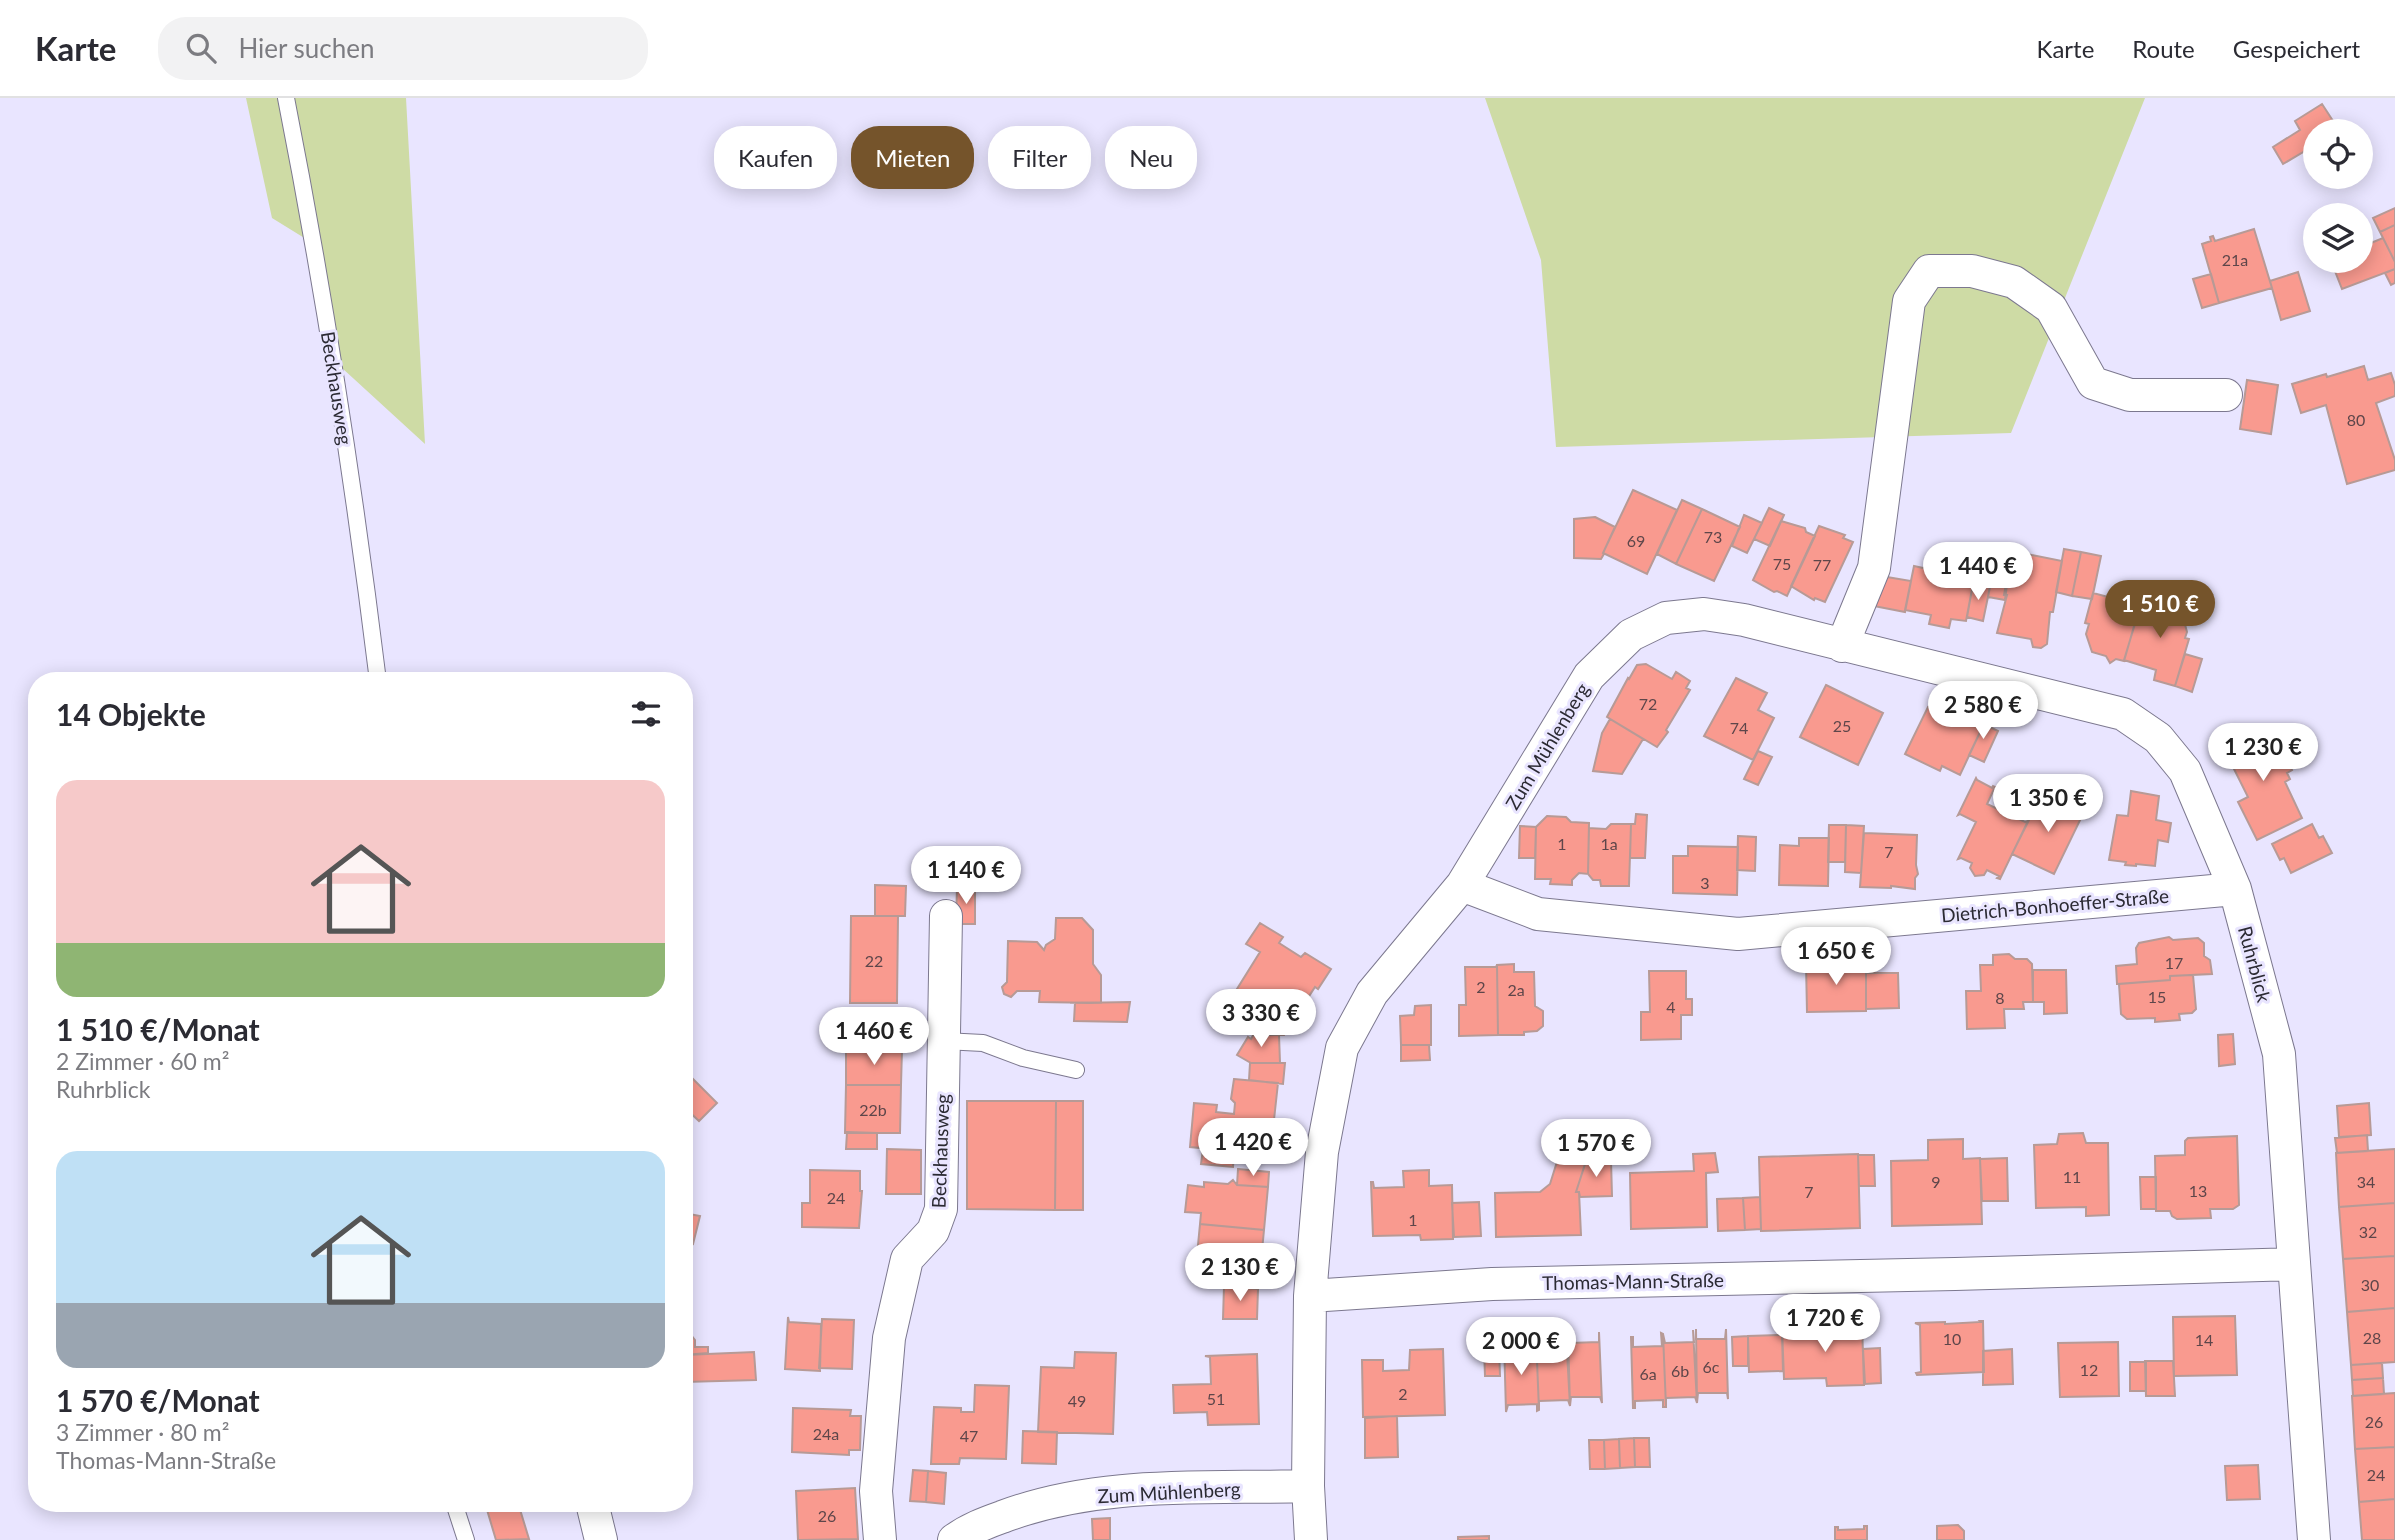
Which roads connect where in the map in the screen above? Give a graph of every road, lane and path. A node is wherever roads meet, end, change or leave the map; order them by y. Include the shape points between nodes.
1 (286, 98) edge
2 (2225, 395) dead end
3 (1842, 646) junction
4 (376, 672) edge
5 (1462, 884) junction
6 (2235, 889) junction
7 (946, 916) dead end
8 (944, 1041) junction
9 (1076, 1070) dead end
10 (2293, 1264) junction
11 (1310, 1296) junction
12 (1308, 1486) junction
13 (457, 1512) edge
14 (594, 1512) edge
15 (466, 1540) edge
16 (601, 1540) edge
17 (880, 1540) edge
18 (954, 1540) edge
19 (1311, 1540) edge
20 (2314, 1540) edge

1 - 4 lane, Beckhausweg via 354,492
2 - 3 street via 2130,395 2093,383 2051,308 2014,282 1972,271 1929,271 1909,301 1874,568
3 - 5 street, Zum Mühlenberg via 1704,614 1666,618 1630,635 1589,676
3 - 6 street, Ruhrblick via 2123,714 2158,738 2185,771
5 - 6 street, Dietrich-Bonhoeffer-Straße via 1538,914 1738,934
5 - 11 street, Zum Mühlenberg via 1372,993 1342,1048 1322,1152
6 - 10 street, Ruhrblick via 2279,1055
7 - 8 street, Beckhausweg
8 - 9 lane via 983,1043
8 - 17 street, Beckhausweg via 940,1209 933,1231 906,1259 889,1338 876,1491
10 - 11 street, Thomas-Mann-Straße via 1492,1284
10 - 20 street, Ruhrblick
11 - 12 street, Zum Mühlenberg
12 - 18 street, Zum Mühlenberg via 1122,1490 1033,1505 967,1530
12 - 19 street, Zum Mühlenberg
13 - 15 lane
14 - 16 street

